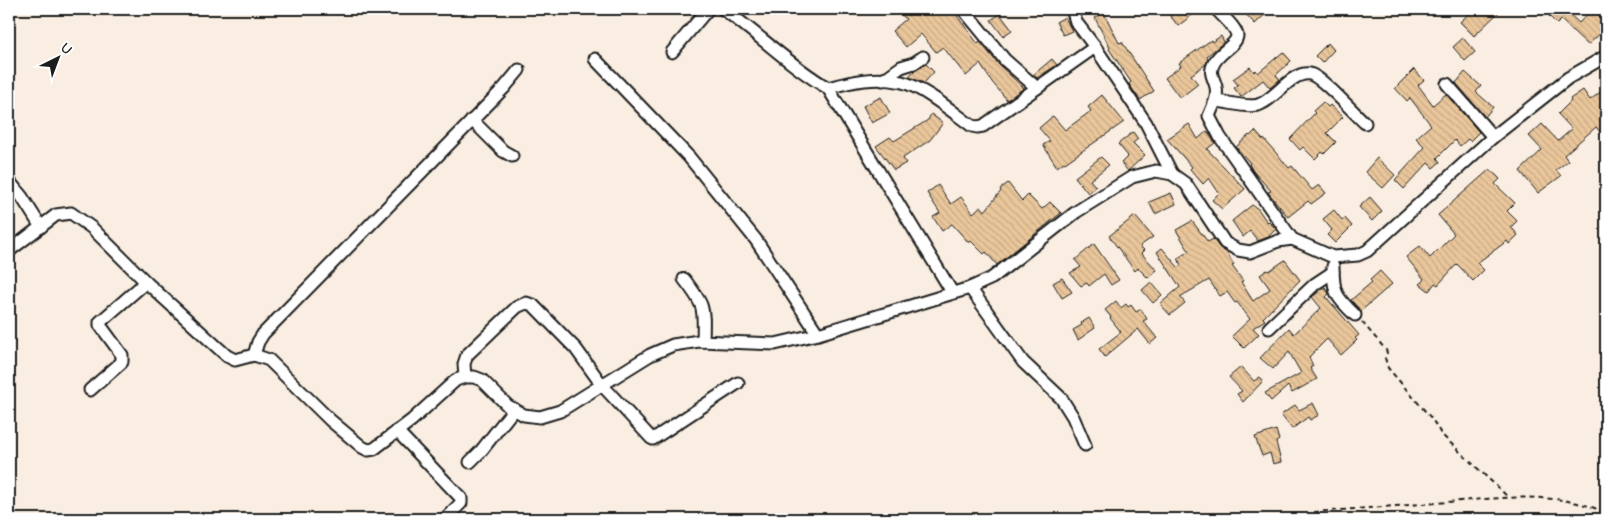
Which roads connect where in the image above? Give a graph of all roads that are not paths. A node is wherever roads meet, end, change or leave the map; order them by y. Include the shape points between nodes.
1 (708, 9) edge
2 (723, 9) edge
3 (963, 9) edge
4 (1072, 9) edge
5 (1216, 9) edge
6 (1095, 47) junction
7 (672, 52) dead end
8 (1606, 56) edge
9 (923, 57) dead end
10 (594, 59) dead end
11 (519, 70) dead end
12 (883, 80) junction
13 (1447, 84) dead end
14 (828, 88) junction
15 (1037, 88) junction
16 (1216, 100) junction
17 (472, 120) junction
18 (1365, 123) dead end
19 (1493, 136) junction
20 (512, 156) dead end
21 (1172, 174) junction
22 (9, 181) edge
23 (40, 227) junction
24 (1292, 239) junction
25 (9, 251) edge
26 (1334, 257) junction
27 (1334, 272) junction
28 (684, 279) dead end
29 (146, 282) junction
30 (970, 288) junction
31 (952, 292) junction
32 (1356, 315) road end
33 (1269, 328) dead end
34 (818, 334) junction
35 (703, 341) junction
36 (254, 355) junction
37 (465, 377) junction
38 (738, 382) dead end
39 (602, 385) junction
40 (90, 390) dead end
41 (514, 409) junction
42 (397, 431) junction
43 (1085, 445) dead end
44 (470, 462) dead end
45 (445, 519) edge

1 - 7 street
2 - 14 street via 785,59
3 - 15 street via 1005,60
4 - 6 street via 1076,22
5 - 16 street via 1237,37 1214,62 1211,70
6 - 15 street
6 - 21 street via 1146,123
8 - 19 street via 1568,78
9 - 12 street
10 - 34 street via 690,157 756,240
11 - 17 street
12 - 14 street via 861,80
12 - 15 street via 903,82 928,94 977,127
13 - 19 street
14 - 31 street
16 - 18 street via 1250,106 1260,104 1299,75 1310,74 1320,79
16 - 24 street via 1209,116 1214,127
17 - 20 street
17 - 36 street via 263,334
19 - 26 street via 1367,251
21 - 24 street via 1186,184 1225,242 1238,250 1250,252
21 - 30 street via 1156,171 1132,177 1076,212 992,278
22 - 23 street
23 - 25 street
23 - 29 street via 56,215 71,213 92,228
24 - 26 street
26 - 27 street
27 - 32 street via 1334,290 1341,302
27 - 33 street via 1315,284
28 - 35 street via 702,304
29 - 36 street via 226,356 235,360
29 - 40 street via 100,322 123,359
30 - 31 street
30 - 43 street via 1023,362 1061,398 1073,416
31 - 34 street
34 - 35 street via 775,344
35 - 39 street via 673,345 650,355
36 - 42 street via 269,360 362,447 374,449
37 - 39 street via 467,355 517,307 526,303 533,305 576,349
37 - 41 street via 482,380
37 - 42 street via 456,380
38 - 39 street via 653,439
39 - 41 street via 560,411 540,417
41 - 44 street
42 - 45 street via 461,498 461,503

